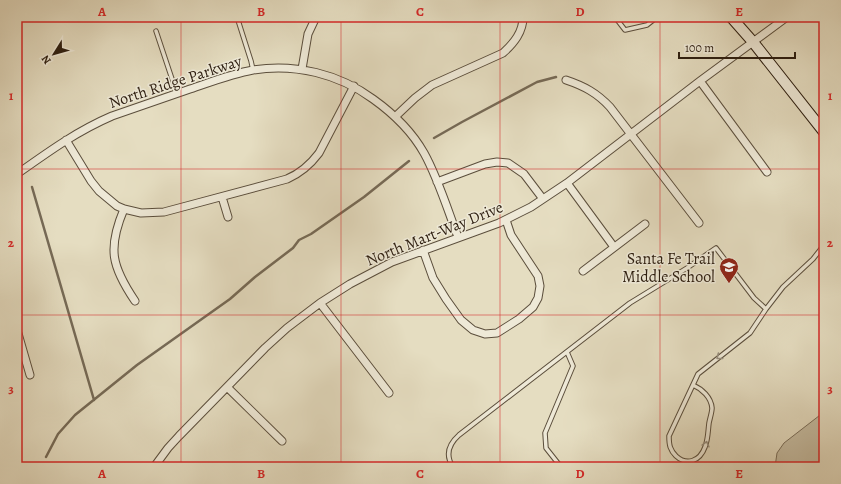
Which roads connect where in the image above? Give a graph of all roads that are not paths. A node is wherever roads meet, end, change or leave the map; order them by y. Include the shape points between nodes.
1 (237, 17) edge
2 (315, 17) edge
3 (523, 17) edge
4 (615, 17) edge
5 (656, 17) edge
6 (731, 17) edge
7 (736, 17) edge
8 (787, 17) edge
9 (156, 31) dead end
10 (753, 42) junction
11 (302, 69) junction
12 (253, 70) junction
13 (566, 80) dead end
14 (700, 81) junction
15 (354, 86) junction
16 (177, 94) junction
17 (396, 116) junction
18 (824, 132) edge
19 (630, 134) junction
20 (66, 140) junction
21 (767, 172) dead end
22 (17, 174) edge
23 (437, 182) junction
24 (566, 183) junction
25 (222, 196) junction
26 (543, 199) junction
27 (124, 209) junction
28 (228, 217) dead end
29 (506, 220) junction
30 (645, 224) dead end
31 (698, 224) dead end
32 (458, 237) junction
33 (824, 246) edge
34 (614, 247) junction
35 (424, 250) junction
36 (582, 271) dead end
37 (136, 301) dead end
38 (320, 303) junction
39 (766, 309) junction
40 (17, 330) edge
41 (566, 352) junction
42 (30, 375) dead end
43 (693, 385) junction
44 (227, 387) junction
45 (389, 394) dead end
46 (282, 441) dead end
47 (154, 467) edge
48 (453, 467) edge
49 (561, 467) edge

1 - 12 lane
2 - 11 street via 308,34
3 - 17 street via 518,37 503,53 432,86
4 - 5 lane via 625,30 647,25
6 - 10 main road
7 - 10 main road
8 - 10 street, North Mart-Way Drive
9 - 16 lane
10 - 14 street, North Mart-Way Drive
10 - 18 main road
11 - 12 street, North Ridge Parkway
11 - 15 street, North Ridge Parkway via 331,76
12 - 16 street, North Ridge Parkway
13 - 19 street via 592,90 602,98
14 - 19 street, North Mart-Way Drive
14 - 21 street
15 - 17 street, North Ridge Parkway
15 - 25 street via 319,153 303,170 288,179
16 - 20 street, North Ridge Parkway via 112,116
17 - 23 street, North Ridge Parkway via 417,141
19 - 24 street, North Mart-Way Drive
19 - 31 street
20 - 22 street, North Ridge Parkway
20 - 27 street via 99,191
23 - 26 street via 485,164 508,163 524,174
23 - 32 street, North Ridge Parkway
24 - 26 street, North Mart-Way Drive
24 - 34 street
25 - 27 street via 155,213
25 - 28 street
26 - 29 street, North Mart-Way Drive
27 - 37 street via 117,225 114,260 124,284
29 - 32 street, North Mart-Way Drive
29 - 35 street via 511,234 538,276 540,286 533,307 497,333 485,334 473,330 462,320 433,278
30 - 34 street
32 - 35 street, North Mart-Way Drive
33 - 39 lane via 793,276
34 - 36 street
35 - 38 street, North Mart-Way Drive via 374,270
38 - 44 street, North Mart-Way Drive via 287,328
38 - 45 street
39 - 41 lane via 754,298 716,248 630,303
39 -> 43 lane via 750,333 698,374
40 - 42 street
41 - 48 lane via 453,440 449,452
41 - 49 lane via 573,366 545,433 546,448
43 -> 43 lane via 669,436 673,452 690,462 699,457 706,446 712,407 702,390
44 - 46 street
44 - 47 street, North Mart-Way Drive

